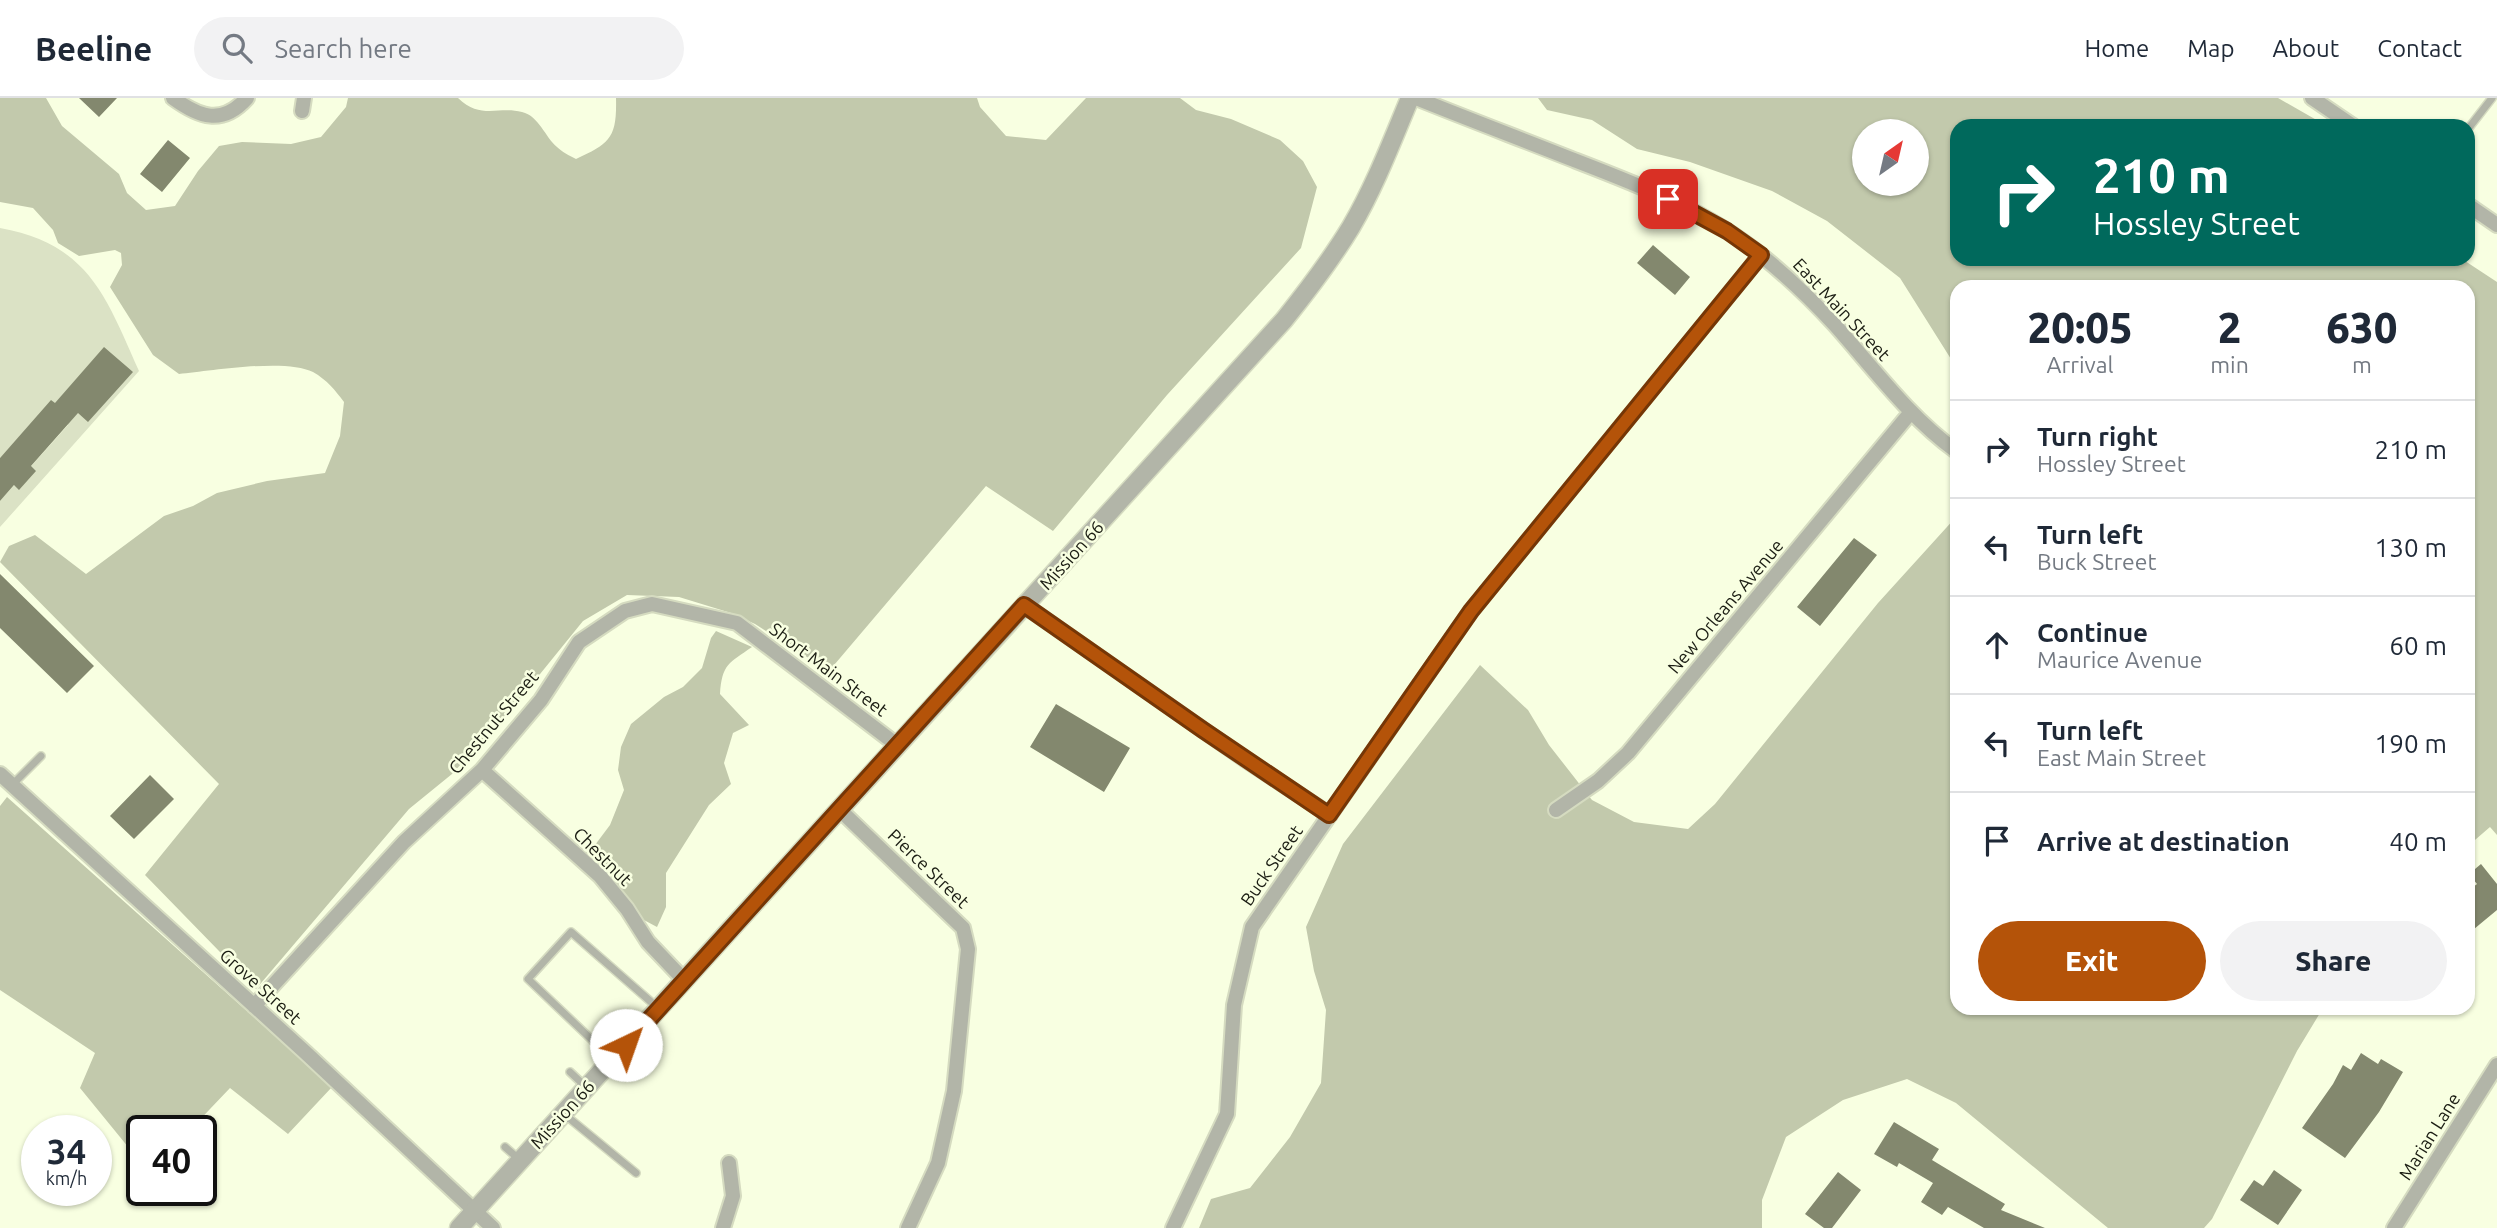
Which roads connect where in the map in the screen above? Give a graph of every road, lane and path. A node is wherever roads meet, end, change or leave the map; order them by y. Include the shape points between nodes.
1 (173, 98) edge
2 (247, 98) edge
3 (1410, 98) edge
4 (1416, 98) edge
5 (2312, 98) edge
6 (2492, 98) edge
7 (2343, 119) edge
8 (2475, 120) edge
9 (2475, 210) edge
10 (2497, 225) edge
11 (1761, 255) junction
12 (1911, 412) junction
13 (1950, 446) edge
14 (1024, 605) junction
15 (737, 623) joint
16 (897, 745) junction
17 (41, 755) dead end
18 (482, 770) junction
19 (0, 775) edge
20 (12, 785) junction
21 (839, 809) junction
22 (1556, 810) dead end
23 (1329, 815) junction
24 (684, 980) junction
25 (254, 1006) junction
26 (658, 1008) junction
27 (612, 1059) junction
28 (2497, 1065) edge
29 (570, 1072) dead end
30 (586, 1088) junction
31 (563, 1113) junction
32 (505, 1147) dead end
33 (520, 1160) junction
34 (729, 1163) dead end
35 (636, 1173) dead end
36 (474, 1211) junction
37 (459, 1228) edge
38 (493, 1228) edge
39 (723, 1228) edge
40 (908, 1228) edge
41 (1173, 1228) edge
42 (2395, 1228) edge

1 - 2 street via 207,116 223,115
3 - 14 street, Mission 66 via 1356,218 1306,293
4 - 11 street, East Main Street via 1686,207
5 - 7 street
6 - 8 lane
9 - 10 street
11 - 12 street, East Main Street via 1796,285
11 - 23 street, Buck Street via 1471,611
12 - 13 street, East Main Street
12 - 22 street, New Orleans Avenue via 1628,753
14 - 16 street, Mission 66
14 - 23 street
15 - 16 street, Short Main Street
15 - 18 street, Chestnut Street via 652,604 625,611 579,642 541,700
16 - 21 street, Mission 66
17 - 20 lane
18 - 24 street, Chestnut via 600,876 648,942
18 - 25 street, Chestnut Street via 404,842
19 - 20 street, Grove Street
20 - 25 street, Grove Street
21 - 24 street, Mission 66
21 - 40 street, Pierce Street via 962,928 968,949 954,1091 938,1163
23 - 41 street, Buck Street via 1251,926 1234,1005 1227,1114
24 - 26 street, Mission 66
25 - 36 street, Grove Street
26 - 27 street, Mission 66
26 - 27 lane via 571,932 528,979
27 - 30 street, Mission 66
28 - 42 street, Marian Lane
29 - 30 lane
30 - 31 street, Mission 66
31 - 33 street, Mission 66
31 - 35 lane
32 - 33 lane
33 - 36 street, Mission 66
34 - 39 street via 733,1196
36 - 37 street, Mission 66
36 - 38 street, Grove Street

